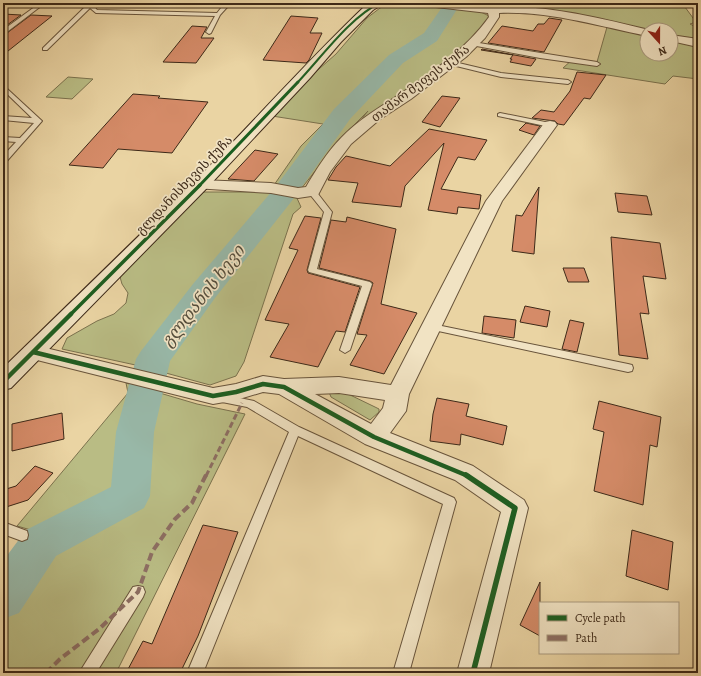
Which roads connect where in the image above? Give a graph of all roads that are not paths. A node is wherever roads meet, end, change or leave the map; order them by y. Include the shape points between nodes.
1 (43, 3) edge
2 (380, 3) edge
3 (427, 3) edge
4 (91, 4) edge
5 (227, 4) edge
6 (492, 6) edge
7 (218, 15) junction
8 (3, 27) edge
9 (12, 28) junction
10 (639, 31) edge
11 (209, 32) dead end
12 (3, 34) edge
13 (679, 39) edge
14 (698, 43) edge
15 (473, 44) junction
16 (45, 49) dead end
17 (450, 63) junction
18 (596, 64) dead end
19 (568, 82) dead end
20 (3, 87) edge
21 (500, 115) dead end
22 (3, 118) edge
23 (39, 121) junction
24 (550, 125) joint
25 (3, 139) edge
26 (21, 140) junction
27 (3, 160) edge
28 (200, 185) junction
29 (305, 192) junction
30 (432, 327) junction
31 (345, 350) dead end
32 (34, 352) junction
33 (628, 368) dead end
34 (3, 382) edge
35 (284, 387) junction
36 (398, 394) junction
37 (208, 395) junction
38 (295, 430) junction
39 (374, 437) junction
40 (3, 528) edge
41 (22, 535) dead end
42 (138, 592) dead end
43 (87, 673) edge
44 (196, 673) edge
45 (401, 673) edge
46 (473, 673) edge

1 - 9 lane
2 - 28 street, გლდანისხევის ქუჩა via 369,8 337,39
3 - 6 street via 463,7
4 - 7 lane via 96,11
4 - 16 lane
5 - 7 lane
6 - 10 street via 547,11
6 - 15 street, თამარ მეფეს ქუჩა via 494,17
7 - 11 lane
8 - 9 lane
9 - 12 lane
13 - 14 street
15 - 17 street, თამარ მეფეს ქუჩა
15 - 18 lane
17 - 19 lane via 501,75
17 - 29 street, თამარ მეფეს ქუჩა via 374,117 346,141
20 - 23 lane
21 - 24 lane
22 - 23 lane
23 - 26 lane
24 - 30 street via 494,201
25 - 26 lane
26 - 27 lane
28 - 29 street
28 - 32 street, გლდანისხევის ქუჩა
29 - 31 lane via 328,212 312,270 367,284
30 - 33 lane
30 - 36 street
32 - 34 street, გლდანისხევის ქუჩა
32 - 37 street
35 - 36 street via 339,385
35 - 37 street via 263,384 236,392
35 - 39 street
36 - 39 street via 394,410
37 - 38 lane via 250,404
38 - 44 lane
38 - 45 lane via 450,502
39 - 46 street via 464,474 515,508
40 - 41 lane
42 - 43 lane

